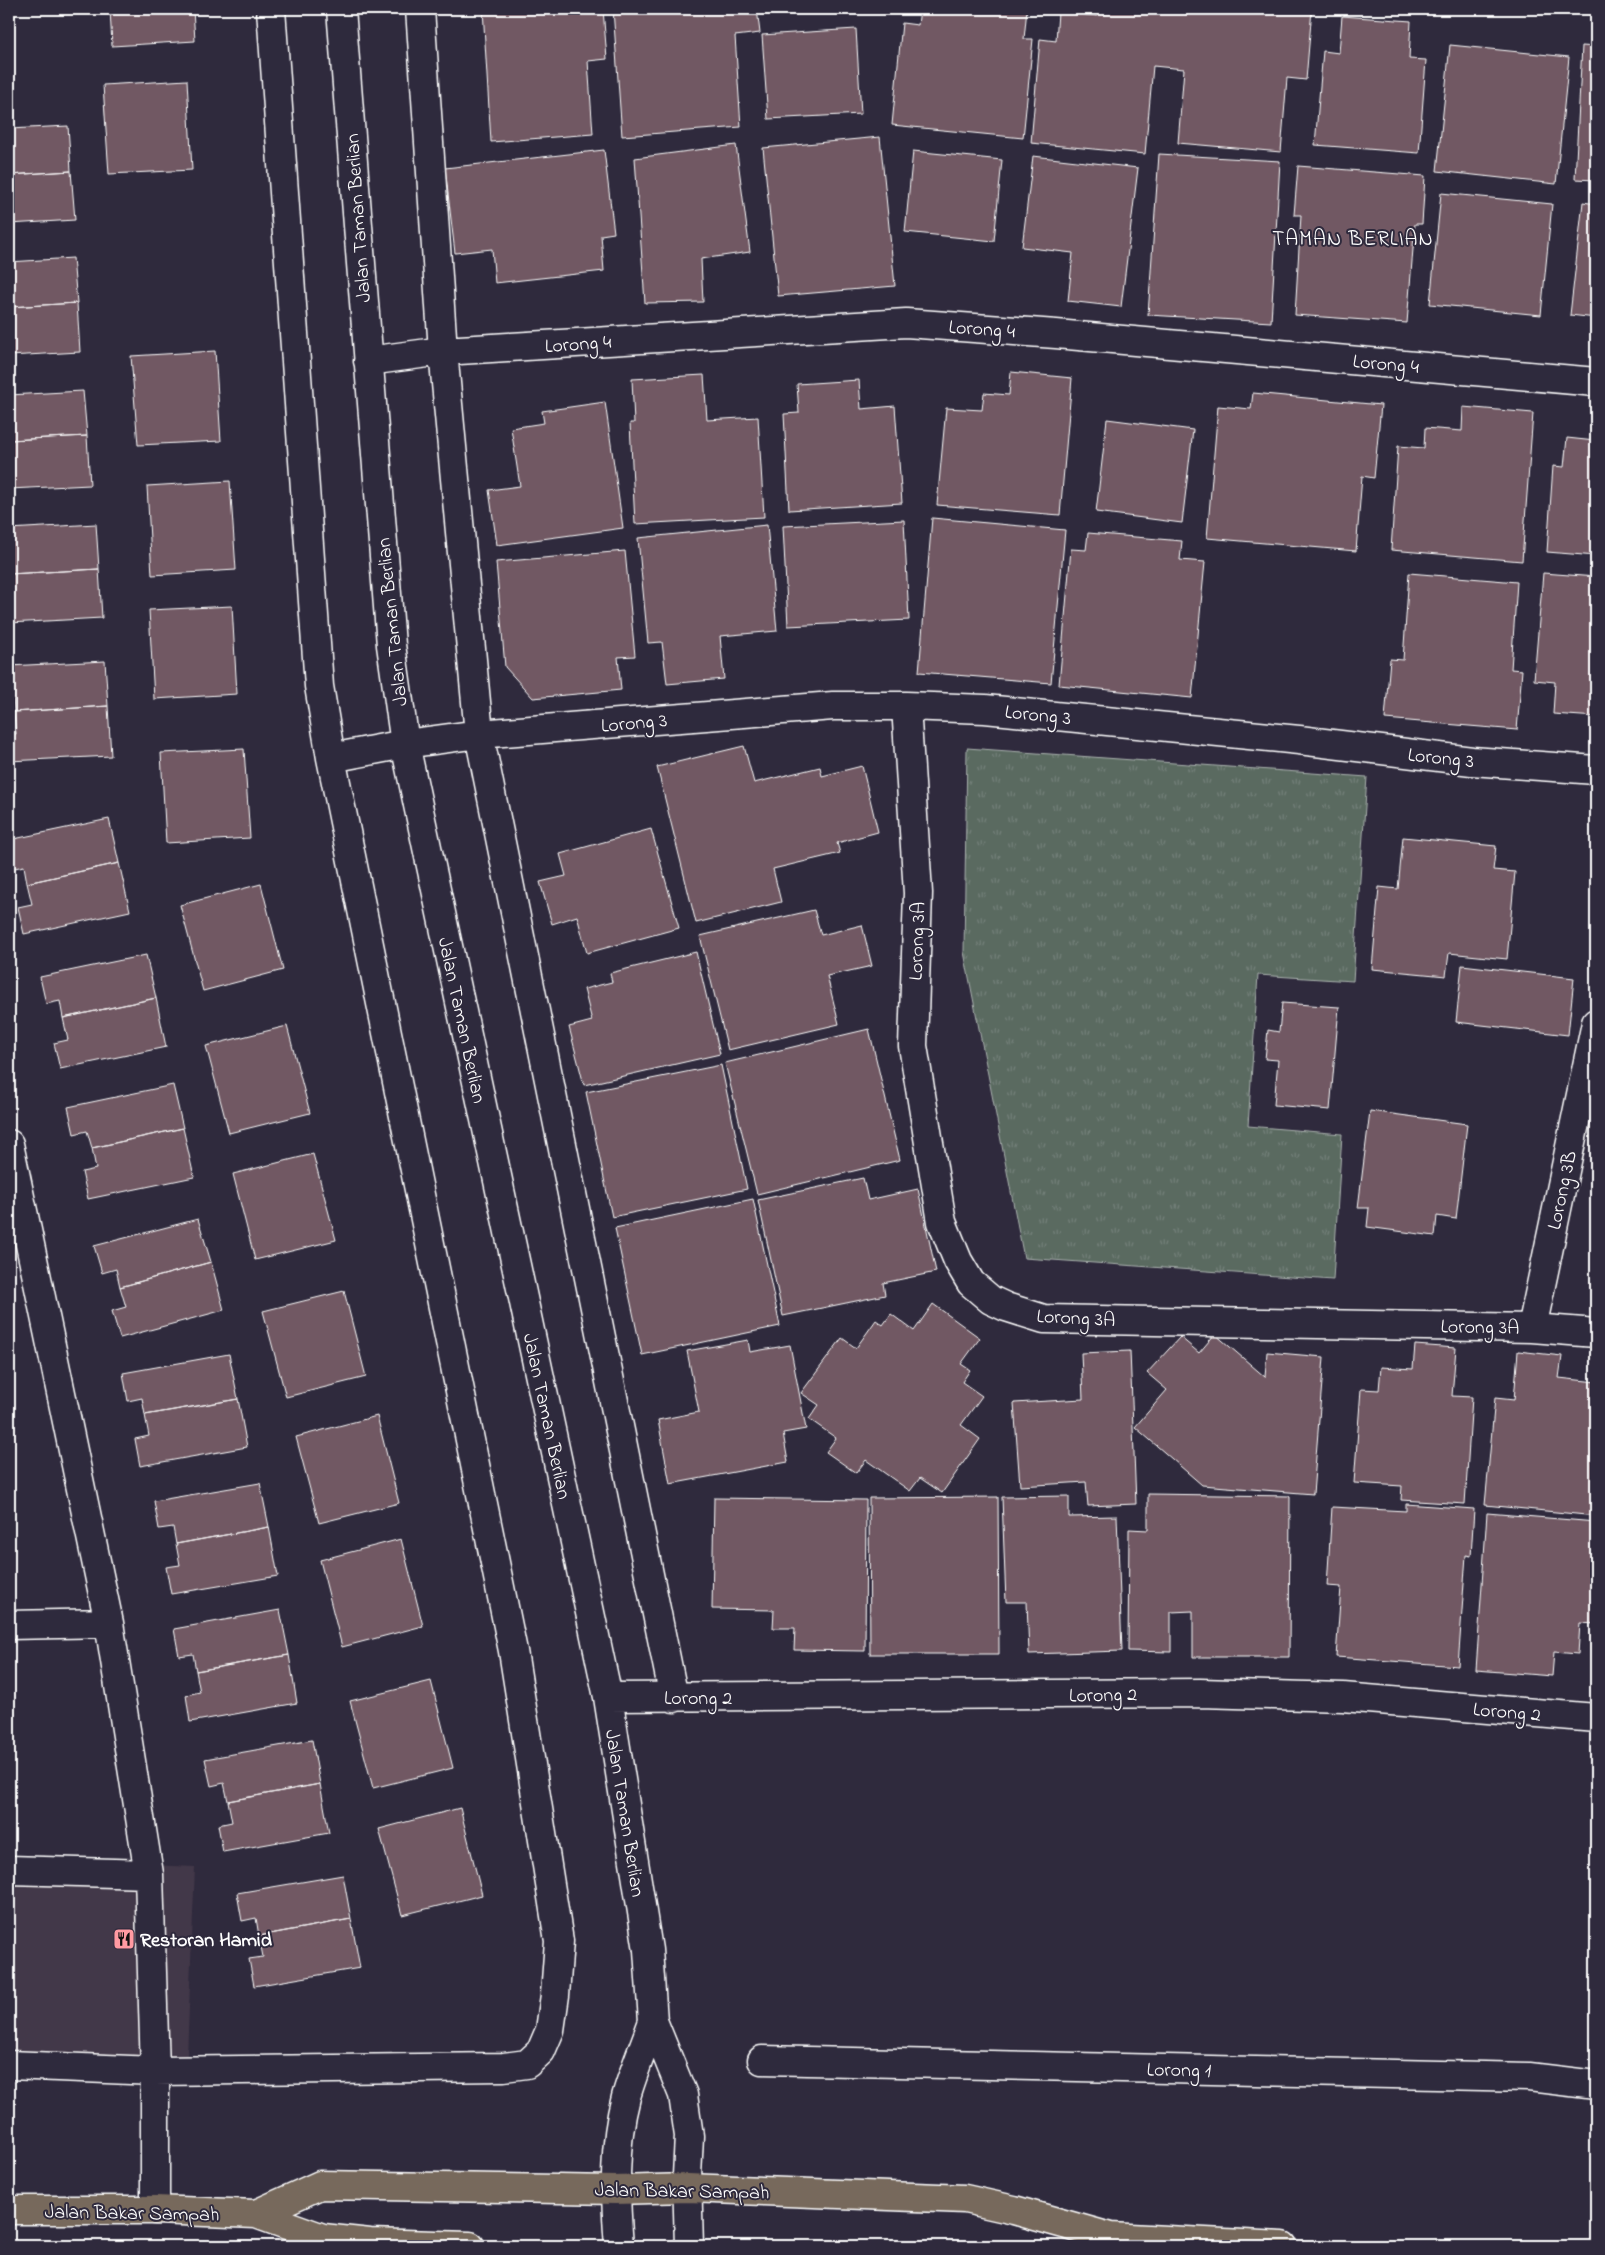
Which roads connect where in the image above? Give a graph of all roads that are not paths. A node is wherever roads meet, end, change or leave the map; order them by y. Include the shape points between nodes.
1 (270, 9) edge
2 (340, 9) edge
3 (420, 9) edge
4 (443, 351) junction
5 (368, 362) junction
6 (1596, 382) edge
7 (906, 706) junction
8 (479, 734) junction
9 (405, 744) junction
10 (331, 758) junction
11 (1596, 770) edge
12 (1596, 1023) edge
13 (9, 1144) edge
14 (17, 1215) edge
15 (1532, 1328) junction
16 (1596, 1332) edge
17 (109, 1623) junction
18 (9, 1625) edge
19 (608, 1698) junction
20 (674, 1698) junction
21 (1596, 1718) edge
22 (9, 1870) edge
23 (149, 1874) junction
24 (653, 2022) junction
25 (762, 2060) dead end
26 (9, 2065) edge
27 (155, 2071) junction
28 (1596, 2084) edge
29 (688, 2188) junction
30 (615, 2190) junction
31 (9, 2210) edge
32 (155, 2210) junction
33 (256, 2214) junction
34 (1110, 2237) junction
35 (470, 2246) edge
36 (620, 2246) edge
37 (689, 2246) edge
38 (1068, 2246) edge
39 (1283, 2246) edge

1 - 10 street via 319,686
2 - 5 street, Jalan Taman Berlian
3 - 4 street
4 - 5 street, Lorong 4
4 - 6 street, Lorong 4 via 906,323
4 - 8 street
5 - 9 street, Jalan Taman Berlian via 391,645
7 - 8 street, Lorong 3 via 833,706
7 - 11 street, Lorong 3 via 985,709
7 - 15 street, Lorong 3A via 918,892 913,1046 942,1222 958,1262 971,1283 991,1300 1044,1319
8 - 9 street, Lorong 3
8 - 20 street
9 - 10 street, Lorong 3
9 - 19 street, Jalan Taman Berlian
10 - 27 street via 512,1652 558,1940 555,1995 550,2030 541,2051 527,2064 504,2067
12 - 15 street, Lorong 3B
13 - 14 street
14 - 17 street
15 - 16 street, Lorong 3A
17 - 18 street
17 - 23 street
19 - 20 street, Lorong 2
19 - 24 street, Jalan Taman Berlian via 648,1950
20 - 21 street, Lorong 2 via 1200,1693 1343,1697
22 - 23 street
23 - 27 street
24 - 29 street via 683,2095 689,2136
24 - 30 street via 626,2098
25 - 28 street, Lorong 1 via 1529,2077
26 - 27 street
27 - 32 street
29 - 30 main road, Jalan Bakar Sampah
29 - 34 main road, Jalan Bakar Sampah via 965,2199
29 - 37 street
30 - 33 main road, Jalan Bakar Sampah via 320,2185
30 - 36 street
31 - 32 main road, Jalan Bakar Sampah
32 - 33 main road, Jalan Bakar Sampah
33 - 35 main road, Jalan Bakar Sampah via 323,2238
34 - 38 main road, Jalan Bakar Sampah
34 - 39 main road, Jalan Bakar Sampah

